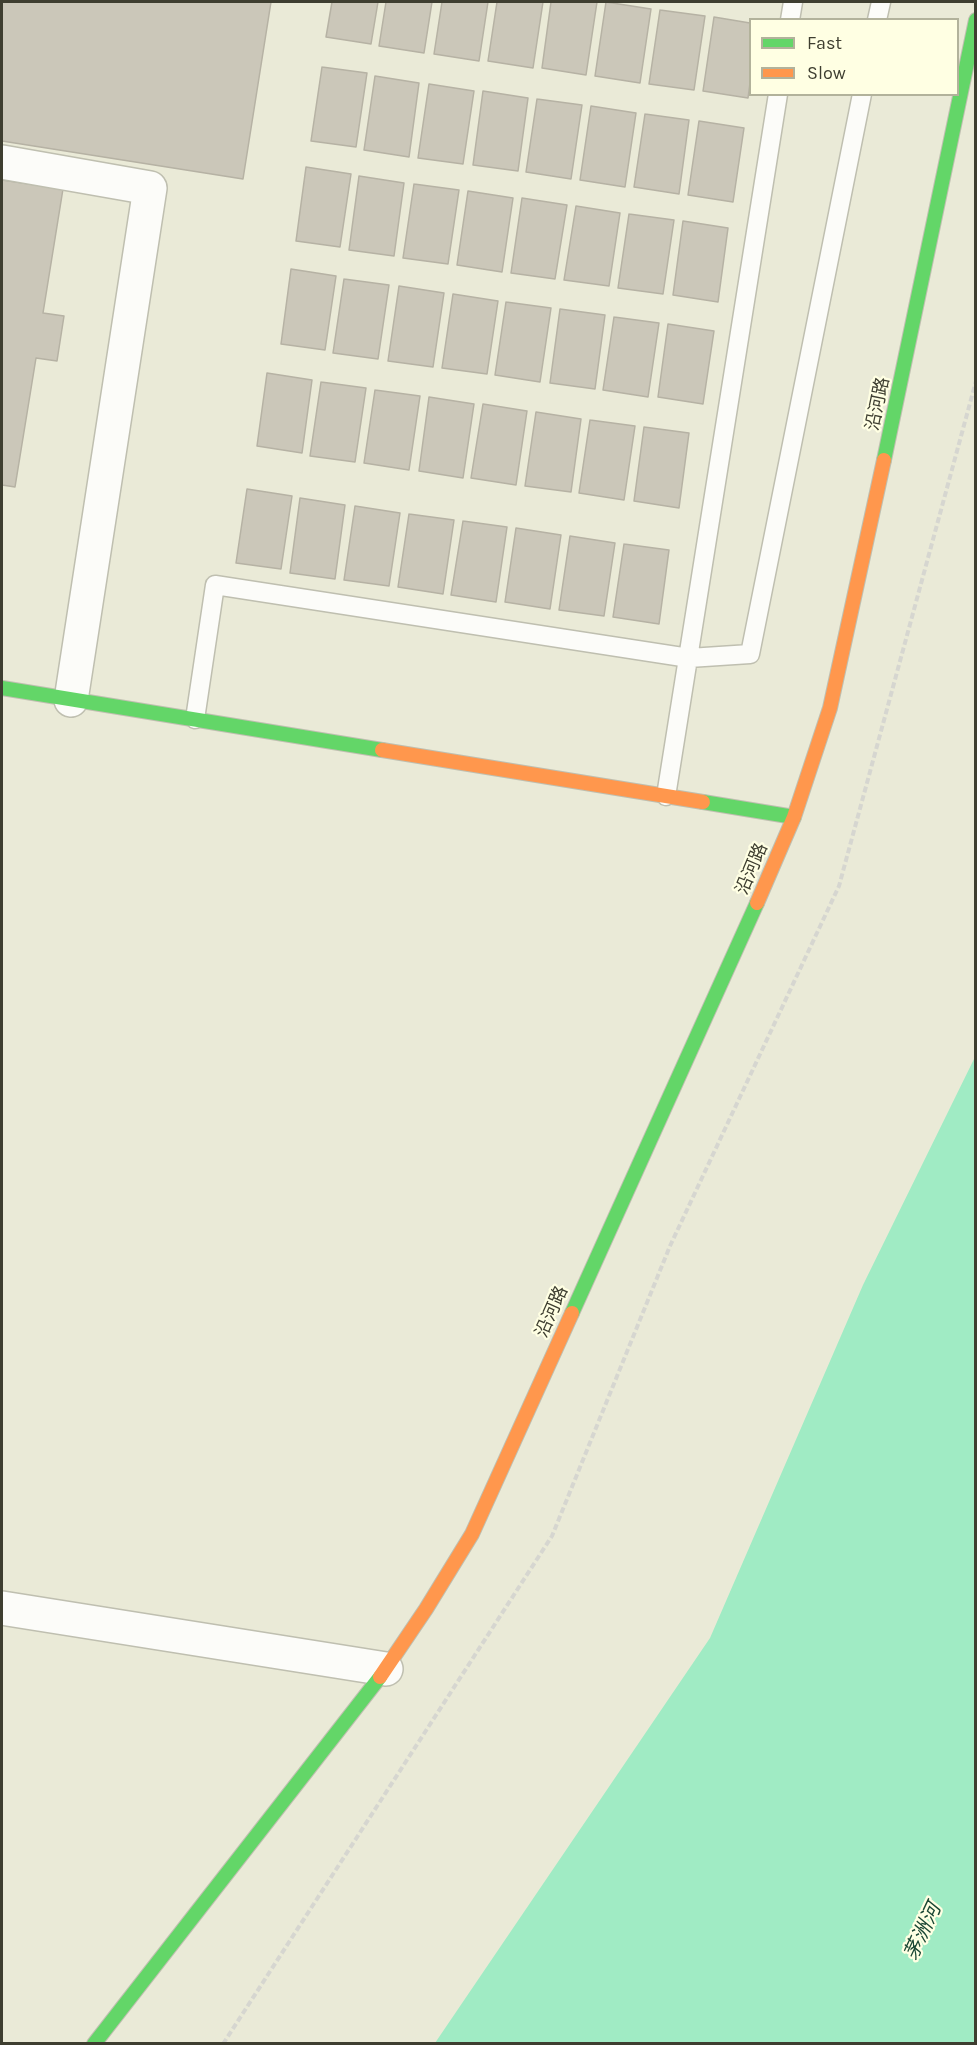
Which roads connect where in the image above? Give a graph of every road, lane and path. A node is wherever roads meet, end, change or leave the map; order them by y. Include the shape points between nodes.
1 (793, 2) edge
2 (881, 2) edge
3 (790, 18) edge
4 (877, 18) edge
5 (975, 20) edge
6 (778, 96) edge
7 (862, 96) edge
8 (2, 162) edge
9 (975, 381) edge
10 (689, 658) junction
11 (2, 688) edge
12 (71, 700) junction
13 (195, 719) junction
14 (666, 796) junction
15 (794, 816) junction
16 (2, 1608) edge
17 (386, 1669) junction
18 (94, 2043) edge
19 (223, 2043) edge

1 - 3 lane
2 - 4 lane
5 - 15 street, 沿河路 via 830,708
6 - 10 lane
7 - 10 lane via 750,654
8 - 12 street via 150,188
9 - 19 path via 839,886 670,1246 552,1536
10 - 13 lane via 215,585
10 - 14 lane
11 - 12 street
12 - 13 street
13 - 14 street
14 - 15 street
15 - 17 street, 沿河路 via 472,1534
16 - 17 street
17 - 18 street, 沿河路

